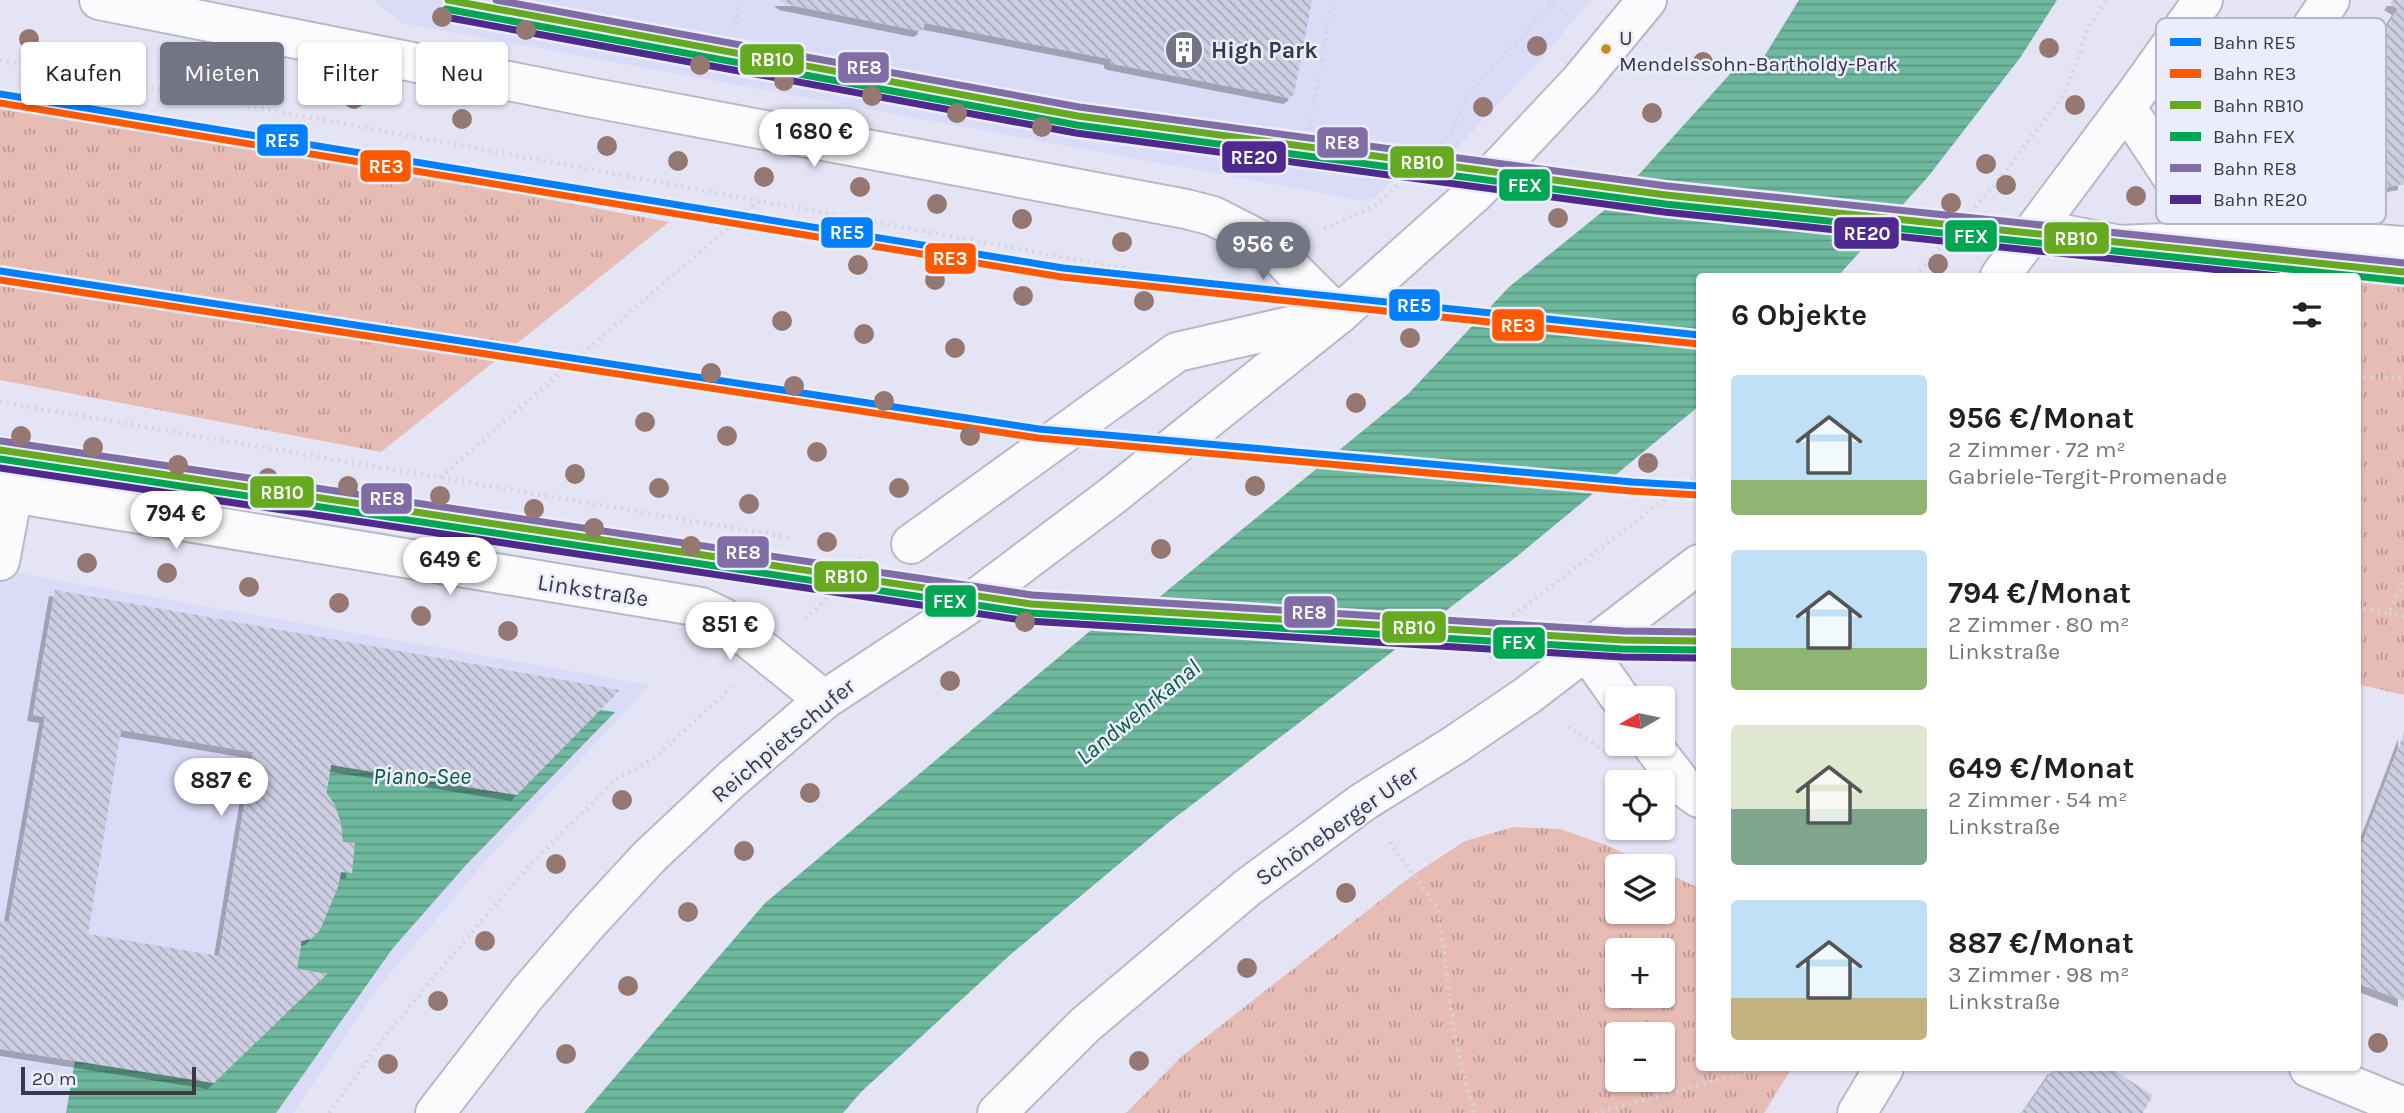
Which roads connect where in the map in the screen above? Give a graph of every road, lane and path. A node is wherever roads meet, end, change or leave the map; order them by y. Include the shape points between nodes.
1 (99, 0) edge
2 (739, 0) edge
3 (1331, 0) edge
4 (1647, 0) edge
5 (2107, 0) edge
6 (2203, 0) edge
7 (2330, 0) edge
8 (1552, 1) edge
9 (1570, 18) dead end
10 (2190, 18) edge
11 (2318, 18) edge
12 (735, 31) dead end
13 (0, 60) edge
14 (2156, 65) edge
15 (2126, 107) junction
16 (1307, 136) dead end
17 (2156, 153) edge
18 (1422, 161) dead end
19 (759, 201) junction
20 (2215, 224) edge
21 (2243, 224) edge
22 (2037, 229) junction
23 (2231, 232) junction
24 (2404, 246) edge
25 (1144, 272) dead end
26 (1918, 273) edge
27 (2002, 273) edge
28 (1338, 314) junction
29 (2361, 377) edge
30 (2404, 378) edge
31 (0, 402) edge
32 (1696, 475) edge
33 (439, 477) junction
34 (6, 492) edge
35 (792, 538) dead end
36 (911, 544) dead end
37 (0, 561) edge
38 (1696, 566) edge
39 (2404, 583) edge
40 (2361, 608) edge
41 (2388, 613) junction
42 (2404, 617) edge
43 (1586, 650) junction
44 (1488, 654) dead end
45 (1612, 686) edge
46 (824, 700) junction
47 (688, 727) dead end
48 (1660, 756) edge
49 (1696, 796) edge
50 (1404, 862) dead end
51 (1752, 1071) edge
52 (1882, 1071) edge
53 (2316, 1071) edge
54 (2404, 1107) edge
55 (329, 1113) edge
56 (435, 1113) edge
57 (997, 1113) edge
58 (1474, 1113) edge
59 (1595, 1113) edge
60 (1857, 1113) edge

1 - 28 main road via 1186,209 1213,216 1266,243
2 - 12 path
3 - 16 path
4 - 28 main road, Reichpietschufer via 1580,81 1477,191
5 - 26 path via 2090,24 2065,93 1993,187
6 - 10 main road
7 - 11 main road
8 - 9 path
8 - 18 path via 1469,93 1452,132
13 - 19 path
14 - 15 main road
15 - 17 main road
15 - 22 main road
19 - 25 path
19 - 33 path
20 - 23 main road
21 - 23 main road
22 - 23 main road via 2119,246 2187,242
22 - 27 main road
23 - 24 main road
28 - 36 main road via 1177,352
28 - 46 main road, Reichpietschufer via 1112,496 962,609
29 - 30 path
31 - 33 path
32 - 44 path via 1489,634
33 - 35 path
34 - 37 main road
34 - 46 main road, Linkstraße via 701,607 722,617
38 - 43 main road, Schöneberger Ufer
39 - 41 path
40 - 41 path
41 - 42 path
43 - 45 main road
43 - 57 main road, Schöneberger Ufer via 1528,695 1363,802 1247,888 1085,1025
46 - 56 main road, Reichpietschufer via 650,856 527,994
47 - 55 path via 656,757 614,781 527,868 428,984
48 - 49 main road
50 - 58 path via 1438,909 1455,1038
51 - 59 path
52 - 60 main road
53 - 54 main road

